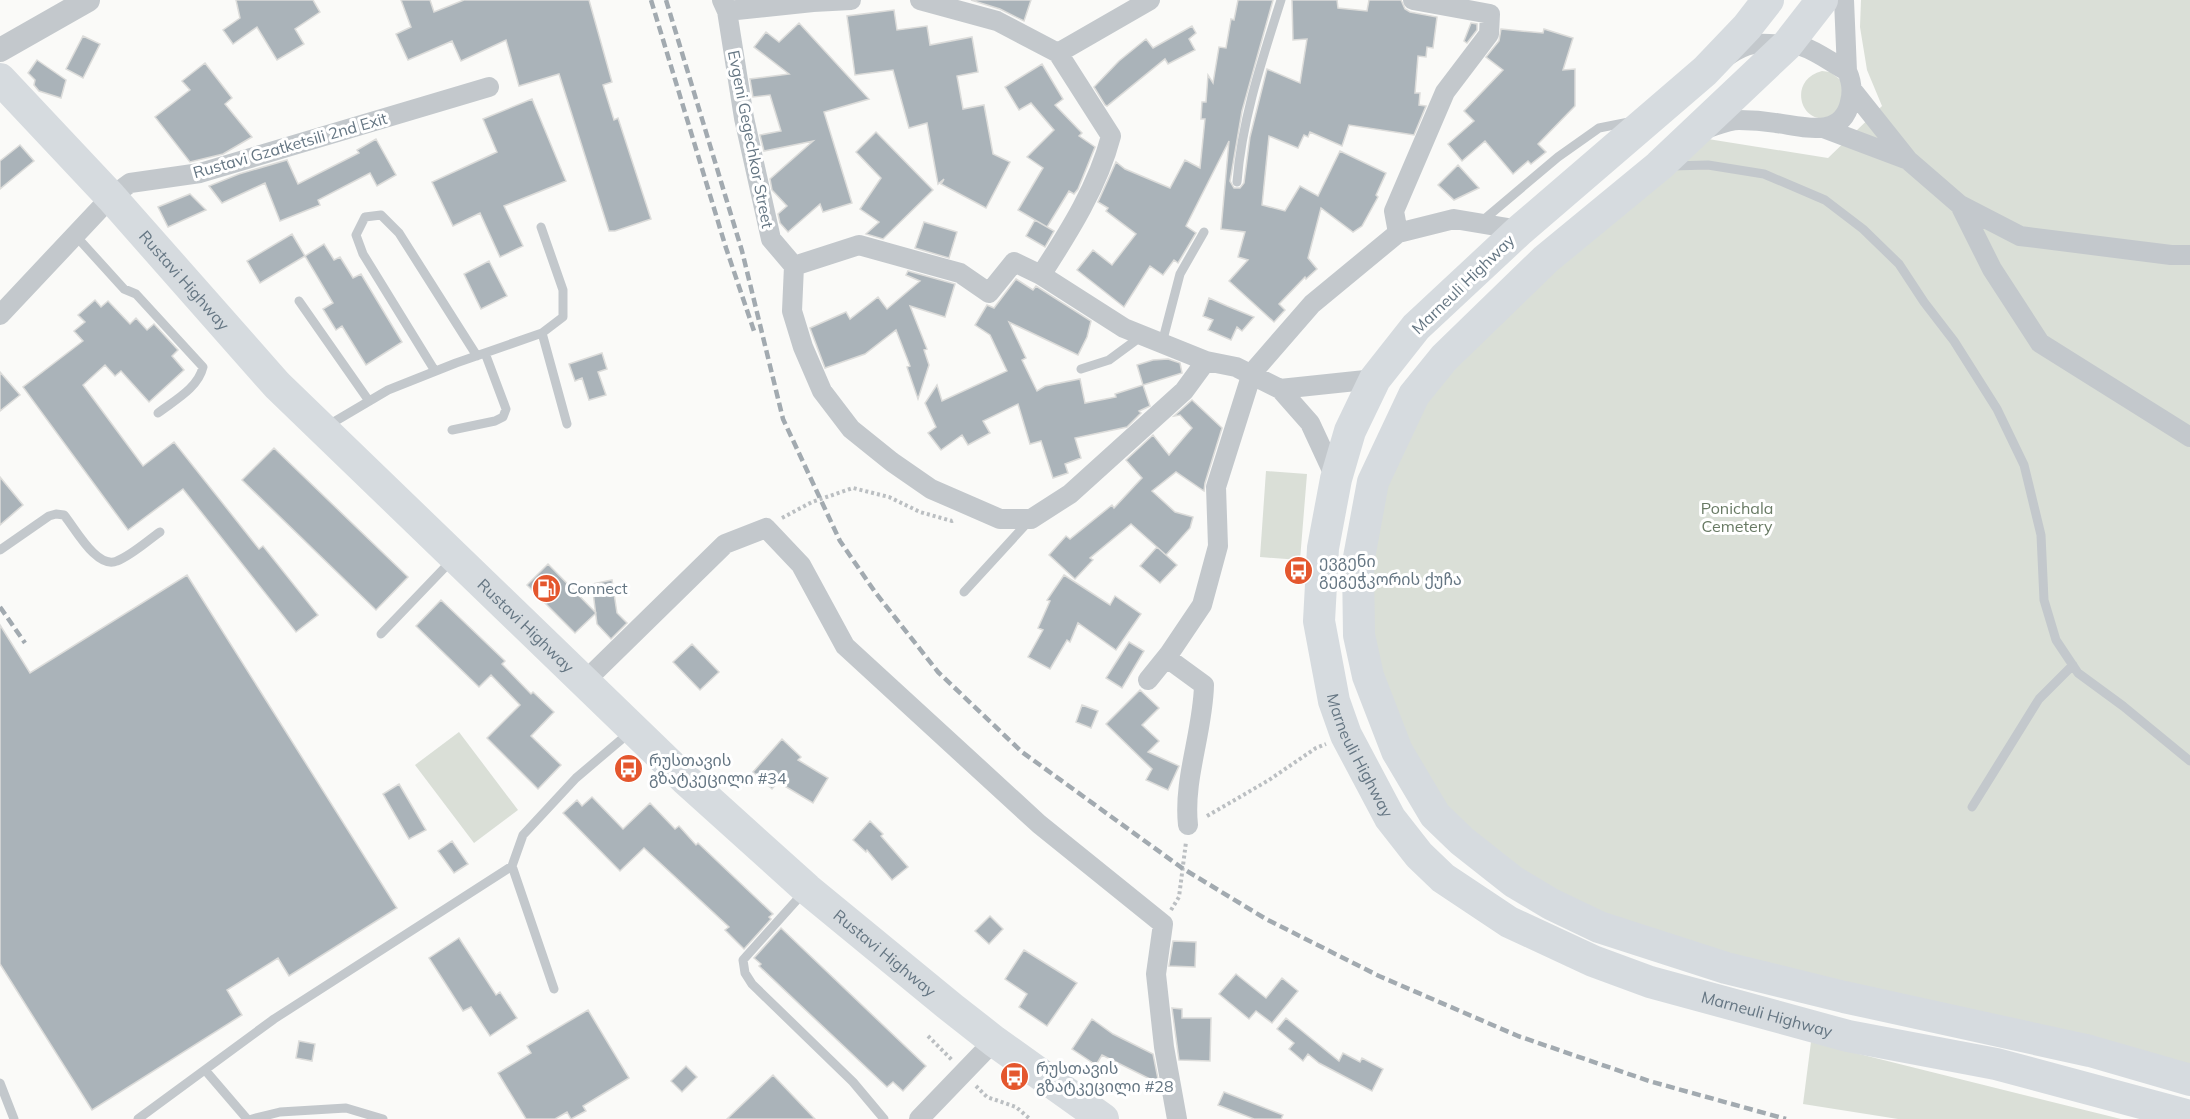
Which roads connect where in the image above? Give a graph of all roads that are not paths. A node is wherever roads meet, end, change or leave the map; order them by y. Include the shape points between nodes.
1 (88, 0) edge
2 (851, 0) edge
3 (920, 0) edge
4 (1150, 0) edge
5 (1281, 0) edge
6 (1413, 0) edge
7 (1768, 0) edge
8 (1821, 0) edge
9 (1844, 0) edge
10 (725, 6) edge
11 (1787, 45) junction
12 (0, 50) edge
13 (1058, 53) junction
14 (1705, 71) junction
15 (1847, 71) junction
16 (0, 79) edge
17 (489, 87) dead end
18 (1853, 91) junction
19 (1649, 119) junction
20 (1823, 128) junction
21 (1698, 130) junction
22 (1908, 160) junction
23 (1659, 166) junction
24 (1237, 182) dead end
25 (111, 197) junction
26 (1960, 206) junction
27 (1479, 223) junction
28 (541, 227) dead end
29 (1520, 230) junction
30 (1204, 232) dead end
31 (1398, 233) junction
32 (75, 235) junction
33 (2190, 255) edge
34 (794, 266) junction
35 (1041, 275) junction
36 (299, 301) dead end
37 (0, 315) edge
38 (542, 333) junction
39 (1143, 335) junction
40 (1162, 343) junction
41 (481, 354) junction
42 (1206, 361) junction
43 (1082, 369) dead end
44 (435, 371) junction
45 (1252, 374) junction
46 (1375, 379) junction
47 (1280, 389) junction
48 (369, 401) junction
49 (158, 413) dead end
50 (567, 424) dead end
51 (322, 429) junction
52 (452, 430) dead end
53 (2190, 437) edge
54 (1336, 479) junction
55 (1031, 519) junction
56 (160, 532) dead end
57 (0, 550) edge
58 (454, 557) junction
59 (964, 592) dead end
60 (381, 634) dead end
61 (1167, 658) junction
62 (2073, 665) junction
63 (1148, 680) dead end
64 (583, 683) junction
65 (633, 729) junction
66 (2190, 761) edge
67 (1972, 807) dead end
68 (1188, 825) road end
69 (512, 866) junction
70 (807, 889) junction
71 (554, 989) dead end
72 (2045, 1040) junction
73 (994, 1041) junction
74 (2090, 1051) junction
75 (205, 1070) junction
76 (2037, 1076) junction
77 (2190, 1080) edge
78 (0, 1083) edge
79 (2083, 1089) junction
80 (2190, 1116) edge
81 (14, 1119) edge
82 (138, 1119) edge
83 (247, 1119) edge
84 (252, 1119) edge
85 (383, 1119) edge
86 (884, 1119) edge
87 (919, 1119) edge
88 (1103, 1119) edge
89 (1177, 1119) edge

1 - 12 street
2 - 10 street, Evgeni Gegechkor Street
3 - 13 street via 997,21
4 - 13 street
5 - 24 lane via 1239,151
6 - 31 street via 1490,14 1490,34 1445,92 1394,211
7 - 14 highway, Marneuli Highway
8 - 11 highway, Marneuli Highway
9 - 15 street
10 - 34 street, Evgeni Gegechkor Street via 744,118 771,239
11 - 14 street via 1749,45
11 - 15 street via 1804,47
11 - 21 highway, Marneuli Highway
13 - 35 street via 1111,136 1105,160 1070,230
14 - 19 highway, Marneuli Highway
15 - 18 street
16 - 25 highway, Rustavi Highway
17 - 25 street, Rustavi Gzatketsili 2nd Exit via 200,173 130,183
18 - 20 street via 1846,113
18 - 22 street
19 - 27 lane via 1599,128
19 - 29 highway, Marneuli Highway
20 - 21 street via 1737,120
20 - 22 street
21 - 23 highway, Marneuli Highway
22 - 26 street
23 - 62 lane via 1708,165 1764,174 1825,200 1899,264 1997,409 2024,465 2041,535 2044,600 2055,640
23 - 72 highway, Marneuli Highway via 1546,260 1444,358 1414,395 1373,482 1358,563 1359,634 1368,676 1396,751 1435,815 1462,841 1514,882 1599,927 1737,971
25 - 32 street, Rustavi Gzatketsili 2nd Exit
25 - 51 highway, Rustavi Highway
26 - 33 street via 2020,236
26 - 53 street via 1992,269 2040,343
27 - 29 street
27 - 31 street via 1454,219
28 - 38 lane via 564,290 562,316
29 - 46 highway, Marneuli Highway via 1416,327
30 - 40 lane via 1180,274
31 - 45 street via 1312,304
32 - 37 street, Rustavi Gzatketsili 2nd Exit
32 - 49 lane via 124,289 136,294 202,367 200,378 191,388
34 - 35 street via 859,245 960,273 989,294 1014,262
34 - 55 street via 792,311 803,347 822,391 851,429 931,489 1000,519
35 - 39 street via 1103,316
36 - 48 lane
38 - 41 lane
38 - 50 lane
39 - 40 street
39 - 43 lane via 1108,360
40 - 42 street
41 - 44 lane
41 - 44 lane via 399,233 381,215 365,217 356,235 363,254
41 - 52 lane via 506,409 503,417
42 - 45 street
42 - 55 street via 1184,391 1070,494
44 - 48 lane
45 - 47 street
45 - 61 street via 1216,488 1218,546 1202,605
46 - 47 street
46 - 54 highway, Marneuli Highway via 1350,431
47 - 54 street via 1310,423
48 - 51 lane
51 - 58 highway, Rustavi Highway
54 - 76 highway, Marneuli Highway via 1323,548 1319,621 1334,701 1346,735 1390,818 1443,878 1509,922 1650,982 1848,1036 1996,1064
55 - 59 lane
56 - 57 lane via 116,562 103,561 94,555 64,514 56,514
58 - 60 lane
58 - 64 highway, Rustavi Highway
61 - 63 street
61 - 68 street via 1204,685 1186,805
62 - 66 lane via 2078,674
62 - 67 lane via 2039,699
64 - 65 highway, Rustavi Highway
64 - 89 street via 725,544 766,528 801,565 845,646 1039,824 1163,924 1156,974
65 - 69 lane via 576,778 523,835
65 - 70 highway, Rustavi Highway
69 - 71 lane
69 - 75 lane via 274,1019
70 - 73 highway, Rustavi Highway
70 - 86 lane via 743,960 745,973 854,1082
72 - 74 highway, Marneuli Highway
72 - 76 highway
73 - 87 street
73 - 88 highway, Rustavi Highway
74 - 77 highway, Marneuli Highway
74 - 79 highway
75 - 82 lane
75 - 83 lane
76 - 79 highway, Marneuli Highway
78 - 81 lane
79 - 80 highway, Marneuli Highway
84 - 85 lane via 280,1112 346,1108

